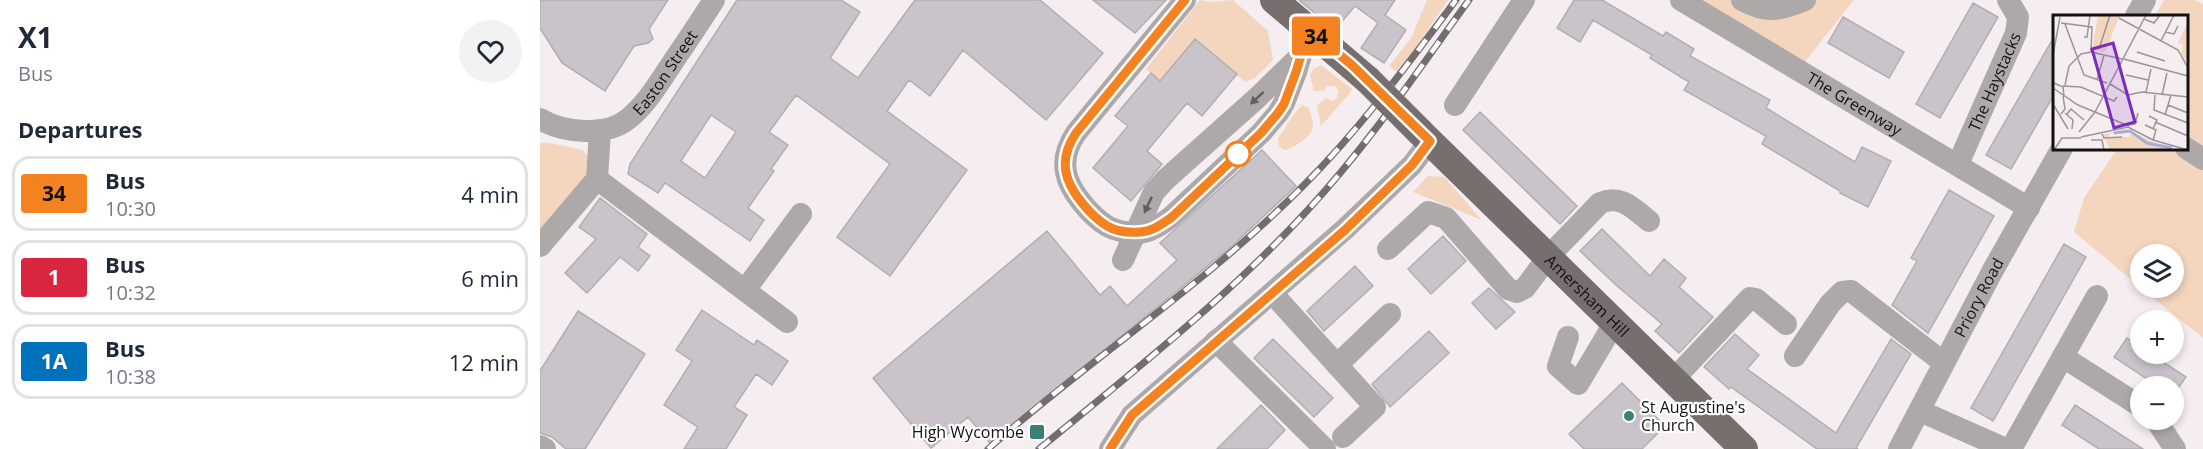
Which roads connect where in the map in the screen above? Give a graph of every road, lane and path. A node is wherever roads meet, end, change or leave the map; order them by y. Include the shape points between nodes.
1 (714, 0) edge
2 (1185, 0) edge
3 (1274, 0) edge
4 (1524, 0) edge
5 (1681, 0) edge
6 (1743, 0) edge
7 (1805, 0) edge
8 (2008, 0) edge
9 (2145, 0) edge
10 (2137, 15) edge
11 (1309, 29) junction
12 (1299, 57) junction
13 (1455, 105) dead end
14 (540, 120) edge
15 (600, 130) junction
16 (1425, 137) junction
17 (2188, 149) edge
18 (2061, 150) edge
19 (2203, 159) edge
20 (1958, 164) junction
21 (597, 179) junction
22 (2029, 208) junction
23 (801, 214) dead end
24 (1648, 222) dead end
25 (1135, 232) junction
26 (540, 246) edge
27 (1388, 249) dead end
28 (1548, 257) junction
29 (1123, 260) dead end
30 (745, 290) junction
31 (1273, 294) junction
32 (2097, 296) dead end
33 (1390, 314) dead end
34 (787, 322) dead end
35 (1615, 322) junction
36 (1786, 324) dead end
37 (1568, 337) dead end
38 (1216, 340) junction
39 (1795, 356) dead end
40 (2063, 357) junction
41 (1944, 363) junction
42 (1337, 364) junction
43 (1673, 380) junction
44 (2130, 400) edge
45 (1920, 411) junction
46 (2163, 430) edge
47 (1334, 443) edge
48 (540, 446) edge
49 (545, 449) edge
50 (1110, 449) edge
51 (1744, 449) edge
52 (1899, 449) edge
53 (2006, 449) edge
54 (2011, 449) edge
55 (2175, 449) edge

1 - 15 street, Easton Street via 650,97 626,121
2 - 25 street via 1068,145 1066,173 1070,186 1108,226
3 - 11 main road, Amersham Hill
4 - 13 street
5 - 20 street, The Greenway
6 - 7 street via 1779,11
8 - 20 street, The Haystacks via 2018,17 2016,33
9 - 10 street
11 - 12 street
11 - 16 main road, Amersham Hill, bridge
12 -> 25 street via 1164,180
12 - 25 street via 1284,104 1261,133 1172,217 1158,227
14 - 15 street, Easton Street via 572,131
15 - 21 street
16 - 28 main road, Amersham Hill
16 - 31 street via 1403,173
17 - 19 street
18 - 22 street, Priory Road
20 - 22 street, The Greenway
21 - 26 street
21 - 30 street
22 - 41 street, Priory Road
23 - 30 street
24 - 28 street via 1627,203 1608,200 1600,203
25 - 29 street
27 - 28 street via 1428,212 1446,218 1508,289 1517,292 1525,288
28 - 35 main road, Amersham Hill
30 - 34 street
31 - 38 street
31 - 42 street
32 - 40 street
33 - 42 street
35 - 37 street via 1578,384 1558,366
35 - 43 main road, Amersham Hill
36 - 43 street via 1750,298
38 - 47 street
38 - 50 street via 1132,415
39 - 41 street via 1830,304 1842,292 1851,291
40 - 44 street
40 - 54 street
41 - 45 street, Priory Road
42 - 47 street via 1375,407
43 - 51 main road, Amersham Hill
45 - 52 street, Priory Road
45 - 53 street
46 - 55 street
48 - 49 street

